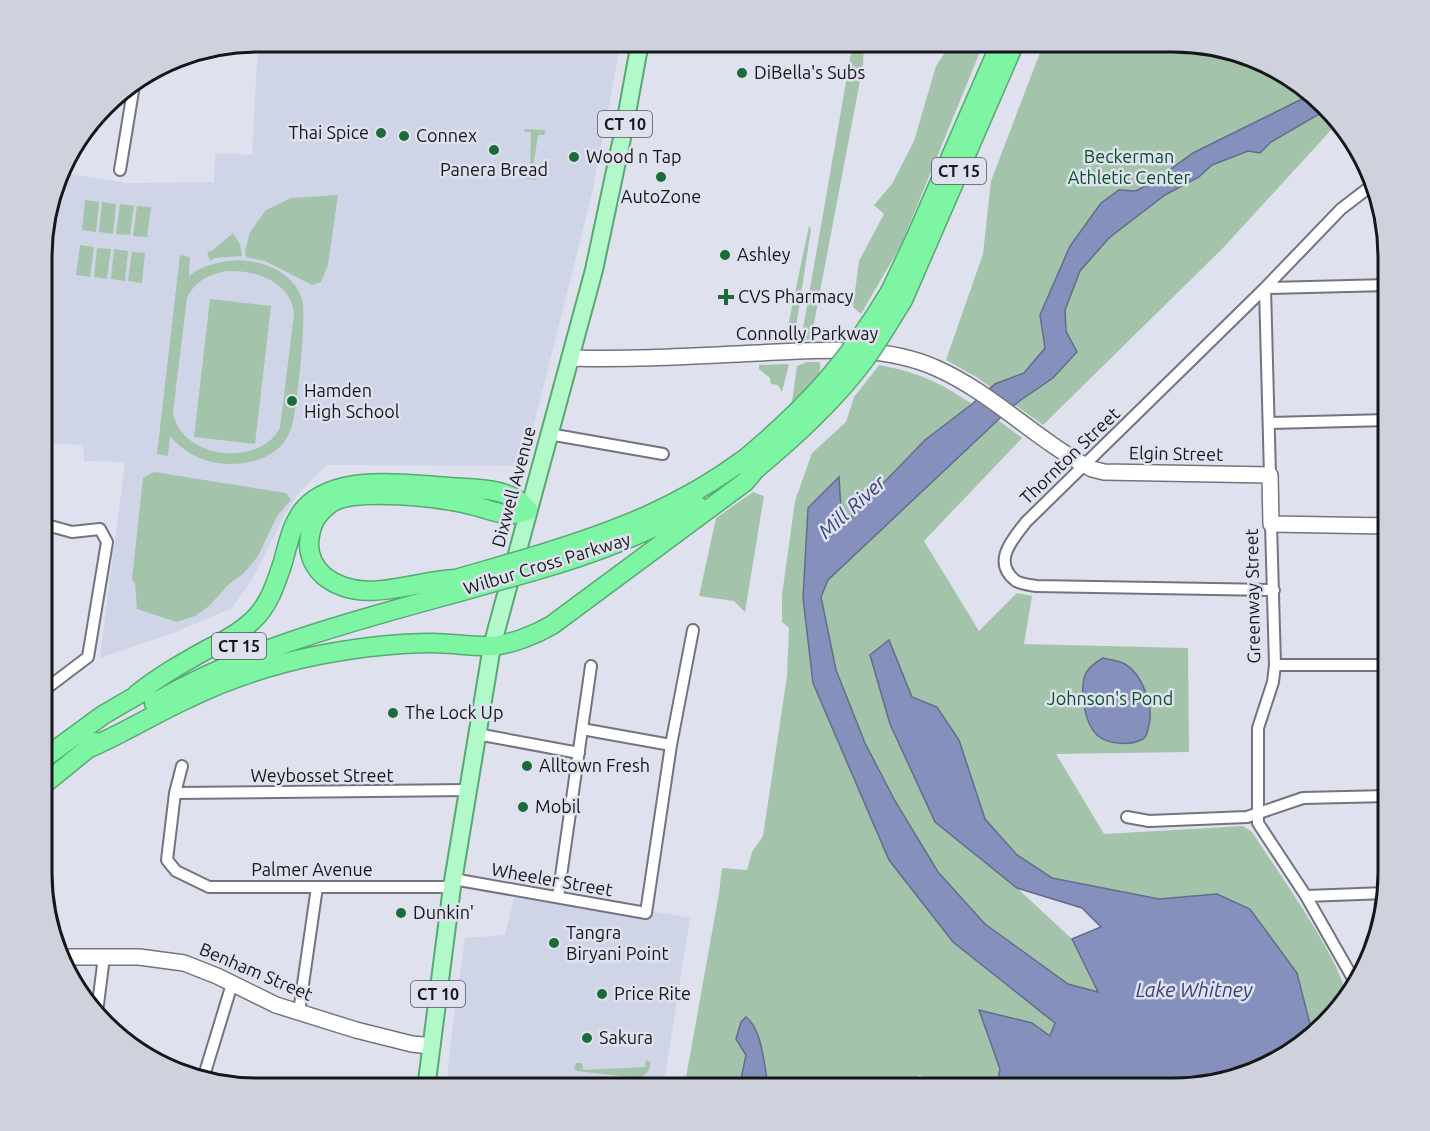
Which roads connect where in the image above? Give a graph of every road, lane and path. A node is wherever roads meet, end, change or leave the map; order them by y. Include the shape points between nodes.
1 (638, 53) edge
2 (995, 53) edge
3 (1010, 53) edge
4 (132, 96) edge
5 (120, 170) dead end
6 (1366, 190) edge
7 (1378, 285) edge
8 (1265, 288) junction
9 (896, 296) junction
10 (571, 358) junction
11 (1378, 420) edge
12 (1269, 423) junction
13 (549, 434) junction
14 (663, 454) dead end
15 (751, 464) junction
16 (1084, 465) junction
17 (1270, 475) junction
18 (528, 510) junction
19 (1271, 524) junction
20 (1378, 526) edge
21 (52, 527) edge
22 (486, 577) junction
23 (456, 579) junction
24 (1274, 590) junction
25 (693, 630) dead end
26 (492, 646) junction
27 (1275, 665) junction
28 (1377, 665) edge
29 (591, 666) dead end
30 (53, 684) edge
31 (137, 694) junction
32 (582, 729) junction
33 (477, 734) junction
34 (671, 745) junction
35 (87, 749) junction
36 (53, 751) edge
37 (579, 753) junction
38 (182, 766) dead end
39 (53, 777) edge
40 (468, 790) junction
41 (175, 793) junction
42 (1377, 796) edge
43 (1257, 814) junction
44 (1127, 817) dead end
45 (453, 883) junction
46 (317, 887) junction
47 (1376, 893) edge
48 (1306, 896) junction
49 (558, 897) junction
50 (70, 957) edge
51 (104, 957) junction
52 (1351, 973) edge
53 (232, 984) junction
54 (98, 1002) edge
55 (298, 1012) junction
56 (432, 1046) junction
57 (205, 1072) edge
58 (428, 1078) edge

1 - 10 main road, Dixwell Avenue / CT 10 via 612,189
2 - 9 highway, Wilbur Cross Parkway / CT 15 via 915,239
3 - 9 highway, Wilbur Cross Parkway / CT 15
4 - 5 street
6 - 8 street, Thornton Street via 1341,209
7 - 8 street
8 - 12 street, Greenway Street
8 - 16 street, Thornton Street
9 - 15 highway, Wilbur Cross Parkway / CT 15, bridge via 862,362 835,395 795,436
10 - 13 main road, Dixwell Avenue / CT 10
10 - 16 main road, Connolly Parkway via 829,350 876,352 920,361 977,391
11 - 12 street
12 - 17 street, Greenway Street
13 - 14 street
13 - 18 main road, Dixwell Avenue / CT 10
15 - 22 highway, Wilbur Cross Parkway / CT 15, bridge via 641,520 536,563
15 - 26 highway via 745,482 552,626 538,634
16 - 17 main road, Elgin Street via 1104,472
16 - 24 street, Thornton Street via 1009,544 1004,559 1017,581 1036,586
17 - 19 main road, Greenway Street
18 - 23 highway via 510,516 434,499 359,495 335,500 319,512 310,529 309,551 317,570 333,583 356,590 383,590
18 - 26 main road, Dixwell Avenue / CT 10
18 - 31 highway via 514,496 409,484 338,488 320,495 304,508 275,587 253,620 156,678
19 - 20 main road
19 - 24 street, Greenway Street
21 - 30 street via 72,532 100,529 107,542 88,657
22 - 23 highway, Wilbur Cross Parkway / CT 15
22 - 35 highway, Wilbur Cross Parkway / CT 15 via 228,664 180,687
23 - 31 highway, Wilbur Cross Parkway / CT 15 via 288,628 226,651
24 - 27 street, Greenway Street
25 - 34 street
26 - 33 main road, Dixwell Avenue / CT 10
26 - 35 highway via 432,643 374,647 273,666 190,697
27 - 28 street
27 - 43 street, Greenway Street via 1258,728
29 - 32 street
31 - 36 highway, Wilbur Cross Parkway / CT 15
32 - 34 street
32 - 37 street
33 - 37 street
33 - 40 main road, Dixwell Avenue / CT 10
34 - 49 street, Wheeler Street via 645,913
35 - 39 highway, Wilbur Cross Parkway / CT 15
37 - 49 street
38 - 41 street
40 - 41 street, Weybosset Street
40 - 45 main road, Dixwell Avenue / CT 10
41 - 46 street, Palmer Avenue via 167,860 176,871 209,887
42 - 43 street via 1303,798
43 - 44 street via 1247,818 1149,821
43 - 48 street, Greenway Street via 1258,823
45 - 46 street, Palmer Avenue
45 - 49 street, Wheeler Street
45 - 56 main road, Dixwell Avenue / CT 10
46 - 55 street
47 - 48 street
48 - 52 street, Greenway Street
50 - 51 main road, Benham Street
51 - 53 main road, Benham Street via 176,961
51 - 54 street
53 - 55 main road, Benham Street via 262,1000
53 - 57 street
55 - 56 main road, Benham Street via 364,1032
56 - 58 main road, Dixwell Avenue / CT 10

